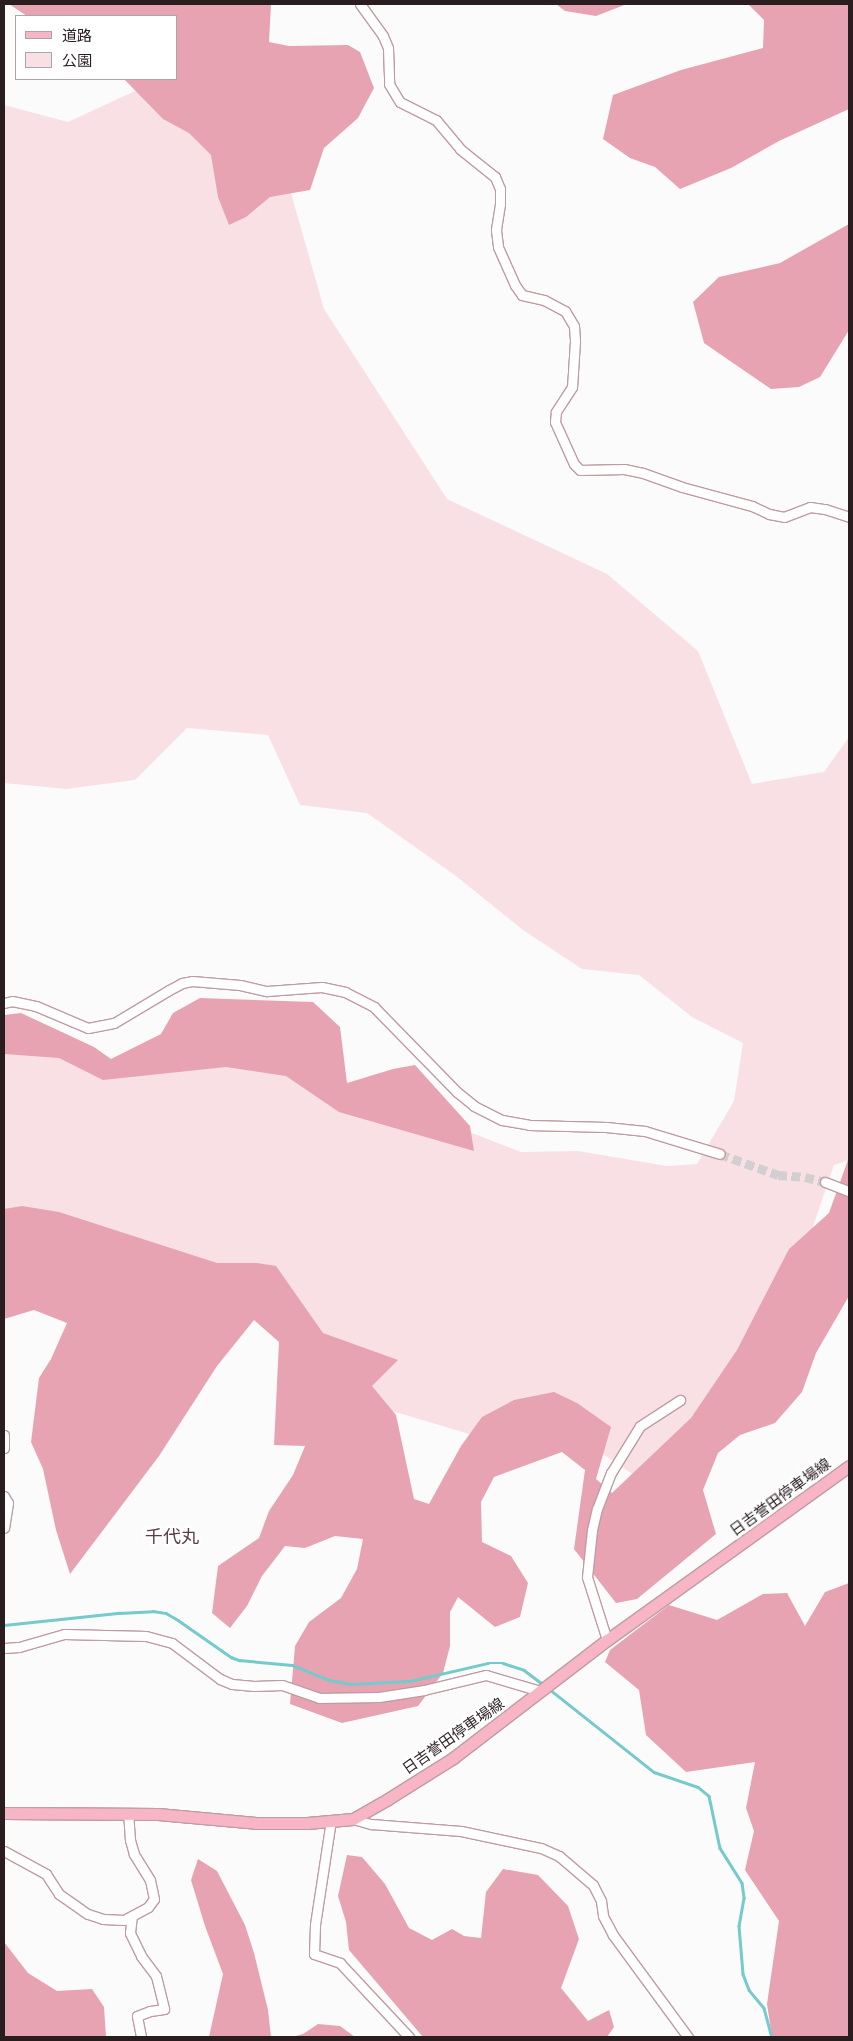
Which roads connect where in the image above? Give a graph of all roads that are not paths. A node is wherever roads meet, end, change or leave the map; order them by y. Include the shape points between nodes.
1 (360, 4) edge
2 (849, 517) edge
3 (4, 1003) edge
4 (720, 1154) tunnel mouth
5 (824, 1182) tunnel mouth
6 (849, 1191) edge
7 (680, 1400) dead end
8 (4, 1435) edge
9 (4, 1448) edge
10 (849, 1466) edge
11 (4, 1496) edge
12 (4, 1528) edge
13 (606, 1640) junction
14 (4, 1648) edge
15 (540, 1691) junction
16 (4, 1813) edge
17 (128, 1813) junction
18 (352, 1819) junction
19 (331, 1820) junction
20 (4, 1851) edge
21 (132, 1916) junction
22 (141, 2037) edge
23 (409, 2037) edge
24 (688, 2037) edge

1 - 2 street via 388,48 389,84 400,102 436,120 466,154 495,177 500,189 496,230 498,247 518,290 564,311 574,326 572,387 556,412 555,422 574,464 580,470 624,469 752,506 769,514 784,516 810,507 825,508
3 - 4 street via 36,1006 88,1028 114,1023 169,990 192,981 267,991 322,987 345,992 374,1007 474,1106 502,1120 530,1125 606,1126 645,1131
5 - 6 street
7 - 13 street via 640,1426 612,1473 597,1509 588,1577
8 - 9 street
10 - 13 main road, 日吉誉田停車場線
11 - 12 street via 8,1503
13 - 15 main road, 日吉誉田停車場線
14 - 15 street via 64,1634 146,1636 172,1643 220,1679 232,1684 282,1685 319,1698 379,1697 486,1675
15 - 18 main road, 日吉誉田停車場線 via 453,1758
16 - 17 main road, 日吉誉田停車場線
17 - 19 main road, 日吉誉田停車場線 via 256,1823
17 - 21 street via 134,1854 150,1880 154,1899 148,1907
18 - 19 main road, 日吉誉田停車場線
18 - 24 street via 371,1824 461,1831 541,1848 559,1856 593,1885 613,1935
19 - 23 street via 315,1924 314,1954 340,1963
20 - 21 street via 42,1870 59,1894 88,1914 124,1920
21 - 22 street via 130,1933 156,1976 164,2009 137,2016

